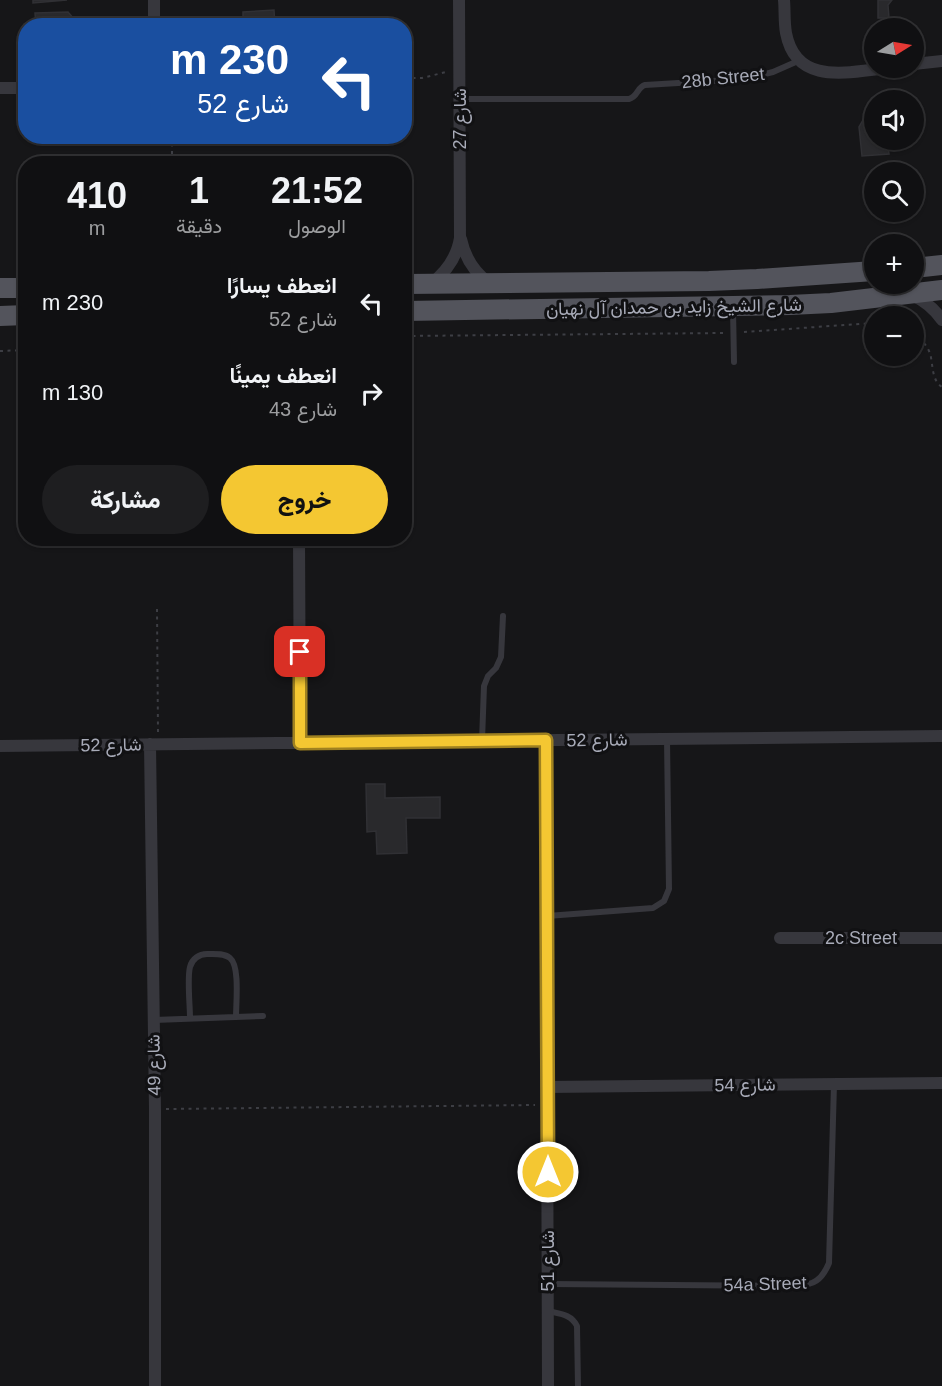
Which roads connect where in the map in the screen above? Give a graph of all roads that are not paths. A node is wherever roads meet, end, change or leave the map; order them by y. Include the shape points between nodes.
1 (154, 0) edge
2 (459, 0) edge
3 (784, 0) edge
4 (154, 18) edge
5 (798, 61) junction
6 (942, 61) edge
7 (924, 63) edge
8 (864, 70) edge
9 (0, 88) edge
10 (18, 88) edge
11 (460, 99) junction
12 (460, 238) junction
13 (942, 265) edge
14 (924, 268) edge
15 (864, 272) edge
16 (800, 277) junction
17 (864, 281) edge
18 (412, 284) edge
19 (431, 284) junction
20 (489, 284) junction
21 (0, 288) edge
22 (18, 288) edge
23 (942, 290) edge
24 (924, 292) edge
25 (911, 294) joint
26 (831, 303) junction
27 (701, 306) junction
28 (733, 306) junction
29 (412, 311) edge
30 (18, 315) edge
31 (0, 316) edge
32 (942, 320) edge
33 (734, 362) dead end
34 (299, 546) edge
35 (503, 616) dead end
36 (942, 736) edge
37 (666, 739) junction
38 (546, 740) junction
39 (482, 741) junction
40 (300, 743) junction
41 (154, 744) junction
42 (0, 746) edge
43 (546, 916) junction
44 (780, 938) dead end
45 (942, 938) edge
46 (263, 1016) dead end
47 (236, 1017) junction
48 (190, 1018) junction
49 (153, 1020) junction
50 (942, 1083) edge
51 (834, 1084) junction
52 (547, 1087) junction
53 (548, 1284) junction
54 (548, 1311) junction
55 (155, 1386) edge
56 (549, 1386) edge
57 (578, 1386) edge

1 - 4 street
2 - 11 street, شارع 27
3 - 5 street via 786,34
5 - 8 street via 831,73
5 - 11 lane, 28b Street via 752,77 645,85 629,99
6 - 7 street
9 - 10 street
11 - 12 street, شارع 27
12 - 19 street, شارع 27 via 450,264
12 - 20 street, شارع 27 via 470,264
13 - 14 main road
15 - 16 main road, شارع الشيخ زايد بن حمدان آل نهيان
16 - 20 main road, شارع الشيخ زايد بن حمدان آل نهيان
16 - 27 main road via 800,286 794,293 734,298
17 - 26 main road via 835,285 828,295
18 - 19 main road, شارع الشيخ زايد بن حمدان آل نهيان
19 - 20 main road, شارع الشيخ زايد بن حمدان آل نهيان
21 - 22 main road
23 - 24 main road, شارع الشيخ زايد بن حمدان آل نهيان
25 - 26 main road, شارع الشيخ زايد بن حمدان آل نهيان
25 - 32 street via 925,301
26 - 28 main road, شارع الشيخ زايد بن حمدان آل نهيان
27 - 28 main road, شارع الشيخ زايد بن حمدان آل نهيان
27 - 29 main road, شارع الشيخ زايد بن حمدان آل نهيان
28 - 33 lane
30 - 31 main road
34 - 40 street
35 - 39 lane via 501,657 484,686
36 - 37 street, شارع 52
37 - 38 street, شارع 52
37 - 43 lane via 669,889 664,901 653,908
38 - 39 street, شارع 52
38 - 43 street, شارع 51
39 - 40 street, شارع 52
40 - 41 street, شارع 52
41 - 42 street, شارع 52
41 - 49 street, شارع 49
43 - 52 street, شارع 51
44 - 45 street, 2c Street
46 - 47 lane
47 - 48 lane
47 - 48 lane via 234,963 223,954 208,954 197,957 190,965
48 - 49 lane
49 - 55 street, شارع 49
50 - 51 street, شارع 54
51 - 52 street, شارع 54
51 - 53 lane, 54a Street via 829,1263 817,1281 796,1286
52 - 53 street, شارع 51
53 - 54 street, شارع 51
54 - 56 street, شارع 51
54 - 57 lane via 570,1316 577,1326

